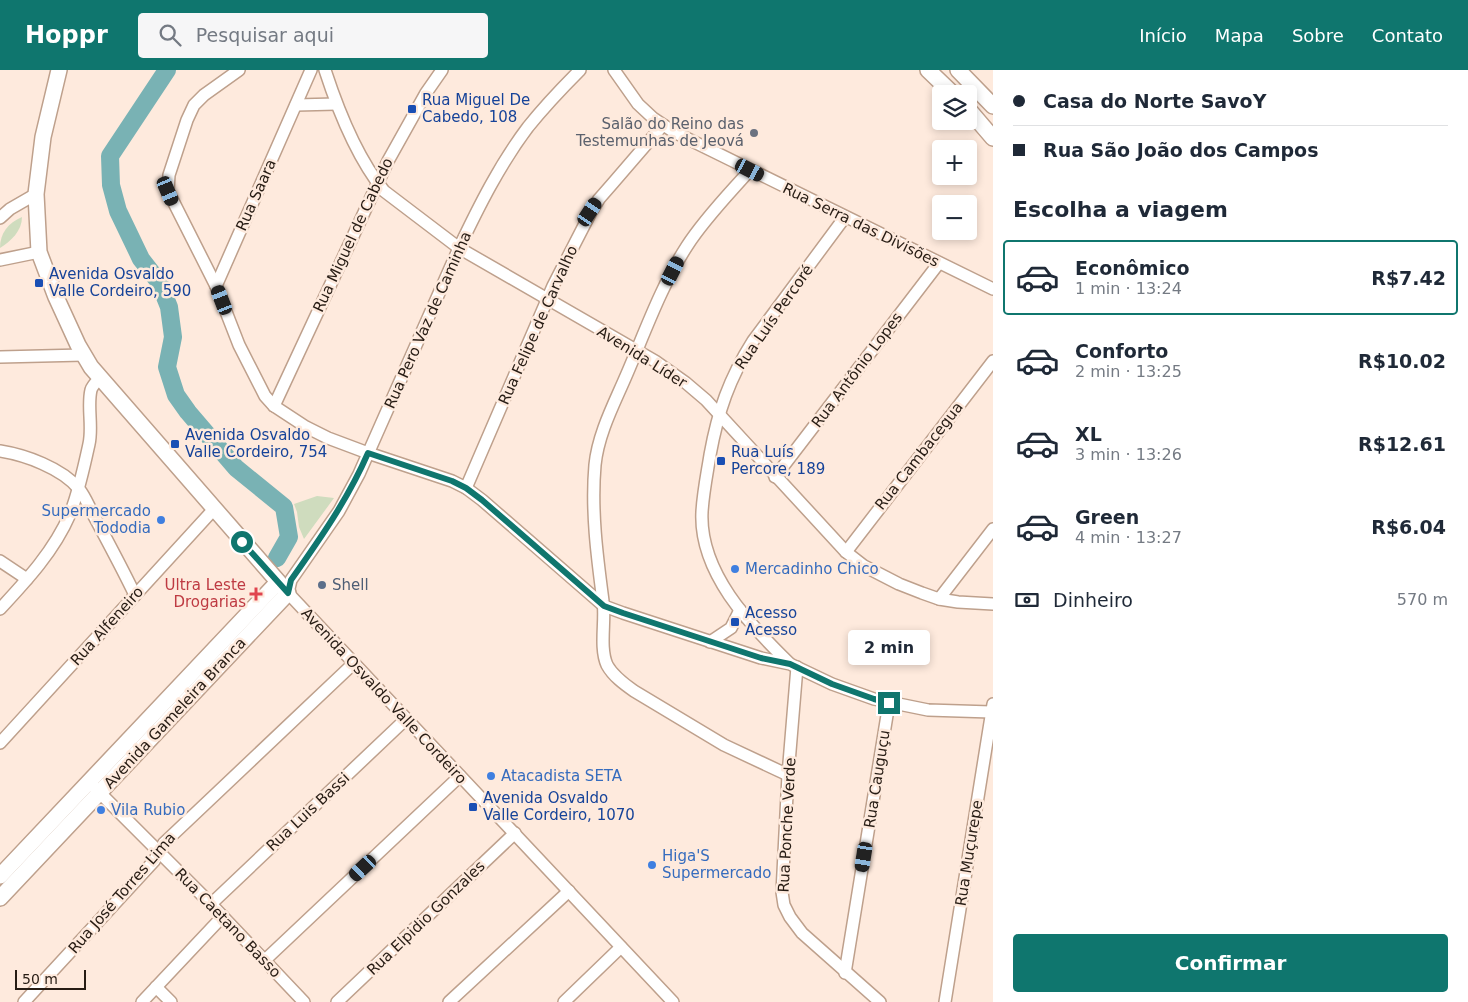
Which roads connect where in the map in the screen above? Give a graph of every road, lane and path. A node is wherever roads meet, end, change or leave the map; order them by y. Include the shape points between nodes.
1 (59, 70) edge
2 (239, 70) edge
3 (311, 70) edge
4 (326, 70) edge
5 (442, 70) edge
6 (580, 70) edge
7 (614, 70) edge
8 (928, 70) edge
9 (958, 70) edge
10 (944, 85) edge
11 (336, 104) junction
12 (296, 105) junction
13 (993, 106) edge
14 (977, 119) edge
15 (664, 126) junction
16 (993, 138) edge
17 (750, 170) junction
18 (377, 183) junction
19 (36, 194) junction
20 (845, 217) junction
21 (0, 218) edge
22 (459, 248) junction
23 (39, 252) junction
24 (0, 260) edge
25 (940, 263) junction
26 (216, 286) junction
27 (993, 289) edge
28 (548, 300) junction
29 (636, 350) junction
30 (83, 355) junction
31 (0, 357) edge
32 (993, 361) edge
33 (100, 378) junction
34 (274, 406) junction
35 (718, 415) junction
36 (0, 450) edge
37 (368, 453) junction
38 (775, 477) junction
39 (466, 488) junction
40 (79, 489) junction
41 (214, 509) junction
42 (993, 529) edge
43 (846, 552) junction
44 (0, 561) edge
45 (27, 579) junction
46 (286, 585) junction
47 (135, 595) junction
48 (939, 599) junction
49 (993, 604) edge
50 (604, 606) junction
51 (0, 609) edge
52 (740, 610) junction
53 (710, 642) junction
54 (353, 664) junction
55 (794, 666) junction
56 (889, 703) junction
57 (992, 708) edge
58 (406, 719) junction
59 (0, 743) edge
60 (788, 775) junction
61 (460, 776) junction
62 (94, 787) junction
63 (514, 834) junction
64 (159, 853) junction
65 (0, 876) edge
66 (569, 891) junction
67 (0, 898) edge
68 (211, 904) junction
69 (223, 916) junction
70 (621, 947) junction
71 (265, 960) junction
72 (845, 973) junction
73 (156, 987) junction
74 (24, 1002) edge
75 (142, 1002) edge
76 (170, 1002) edge
77 (304, 1002) edge
78 (337, 1002) edge
79 (449, 1002) edge
80 (564, 1002) edge
81 (673, 1002) edge
82 (880, 1002) edge
83 (945, 1002) edge

1 - 19 main road, Avenida Osvaldo Valle Cordeiro via 43,137
2 - 26 street via 194,105 169,175 168,191
3 - 12 street, Rua Saara
4 - 11 street, Avenida Líder
5 - 18 street, Rua Miguel de Cabedo
6 - 22 street, Rua Pero Vaz de Caminha via 528,127 509,154
7 - 15 street, Rua Serra das Divisões via 638,104
8 - 10 main road
9 - 13 main road
11 - 12 street
11 - 18 street, Avenida Líder
12 - 26 street, Rua Saara
14 - 16 main road
15 - 17 street, Rua Serra das Divisões
15 - 28 street, Rua Felipe de Carvalho via 599,199
17 - 20 street, Rua Serra das Divisões
17 - 29 street via 687,245
18 - 22 street, Avenida Líder via 384,192
18 - 34 street, Rua Miguel de Cabedo
19 - 21 street
19 - 23 main road, Avenida Osvaldo Valle Cordeiro
20 - 25 street, Rua Serra das Divisões
20 - 35 street, Rua Luís Percoré via 753,342 731,381
22 - 28 street, Avenida Líder
22 - 37 street, Rua Pero Vaz de Caminha
23 - 24 street
23 - 30 main road, Avenida Osvaldo Valle Cordeiro
25 - 27 street, Rua Serra das Divisões
25 - 38 street, Rua Antônio Lopes
26 - 34 street via 239,345 265,396
28 - 29 street, Avenida Líder
28 - 39 street, Rua Felipe de Carvalho
29 - 35 street, Avenida Líder via 673,372 706,400
29 - 50 street via 601,438 595,465 594,503
30 - 31 street
30 - 33 main road, Avenida Osvaldo Valle Cordeiro
32 - 43 street, Rua Cambacegua
33 - 40 street via 91,389 90,440
33 - 41 main road, Avenida Osvaldo Valle Cordeiro
34 - 37 street via 328,438
35 - 38 street, Avenida Líder
35 - 52 street, Rua Luís Percoré via 702,513 710,559
36 - 40 street via 37,461 60,473
37 - 39 street
37 - 46 street, Rua Pero Vaz de Caminha via 339,511
38 - 43 street, Avenida Líder
39 - 50 street
40 - 45 street via 58,537
40 - 47 street
41 - 46 main road, Avenida Osvaldo Valle Cordeiro
41 - 47 street, Rua Alfeneiro
42 - 48 street
43 - 48 street, Avenida Líder via 864,566 899,584
44 - 45 street
45 - 51 street
46 - 54 street, Avenida Osvaldo Valle Cordeiro
46 - 62 main road, Avenida Gameleira Branca
47 - 59 street, Rua Alfeneiro
48 - 49 street, Avenida Líder
50 - 53 street
50 - 60 street via 607,664 620,681 724,745
52 - 53 street via 731,628
52 - 55 street, Rua Luís Percoré via 772,647
53 - 55 street
54 - 58 street, Avenida Osvaldo Valle Cordeiro
54 - 64 street, Rua José Torres Lima via 164,843
55 - 56 street via 832,684
55 - 60 street, Rua Ponche Verde
56 - 57 street via 928,710
56 - 72 street, Rua Cauguçu
57 - 83 street, Rua Muçurepe
58 - 61 street, Avenida Osvaldo Valle Cordeiro
58 - 68 street, Rua Luis Bassi
60 - 72 street, Rua Ponche Verde via 784,904 802,933
61 - 63 street, Avenida Osvaldo Valle Cordeiro
61 - 71 street
62 - 64 street, Rua Caetano Basso
62 - 65 main road, Avenida Gameleira Branca
62 - 67 main road, Avenida Gameleira Branca
63 - 66 street, Avenida Osvaldo Valle Cordeiro
63 - 78 street, Rua Elpidio Gonzales
64 - 68 street, Rua Caetano Basso
64 - 74 street, Rua José Torres Lima
66 - 70 street, Avenida Osvaldo Valle Cordeiro
66 - 79 street
68 - 69 street, Rua Caetano Basso
69 - 71 street, Rua Caetano Basso
69 - 73 street
70 - 80 street
70 - 81 street, Avenida Osvaldo Valle Cordeiro
71 - 77 street, Rua Caetano Basso
72 - 82 street, Rua Ponche Verde
73 - 75 street
73 - 76 street

